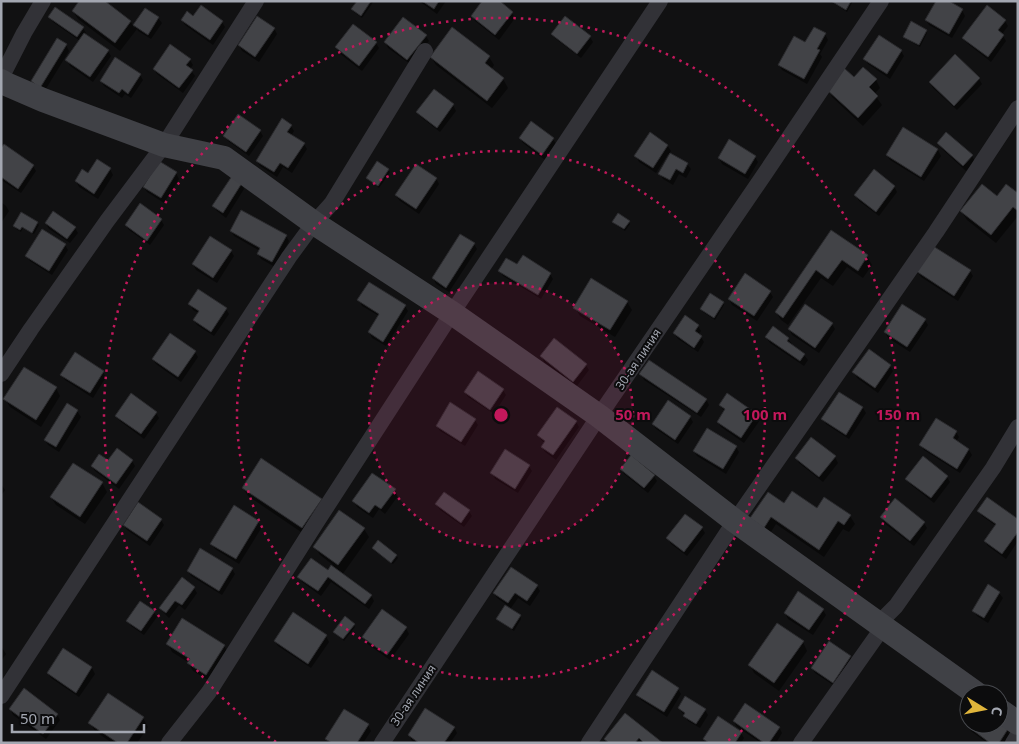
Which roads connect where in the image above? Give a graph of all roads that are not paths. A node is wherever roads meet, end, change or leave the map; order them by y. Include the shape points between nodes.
1 (43, 1) edge
2 (256, 1) edge
3 (660, 1) edge
4 (881, 1) edge
5 (425, 51) dead end
6 (1, 80) edge
7 (1018, 108) edge
8 (164, 144) junction
9 (314, 223) junction
10 (452, 313) junction
11 (1, 374) edge
12 (599, 416) junction
13 (1018, 428) edge
14 (735, 521) junction
15 (881, 625) junction
16 (963, 684) edge
17 (1, 696) edge
18 (1018, 735) edge
19 (169, 743) edge
20 (382, 743) edge
21 (588, 743) edge
22 (801, 743) edge
23 (1013, 743) edge

1 - 6 street
2 - 8 street
3 - 10 street
4 - 12 street, 30-ая линия
5 - 9 street via 332,204
6 - 8 street via 43,100
7 - 14 street
8 - 9 street via 224,158
8 - 11 street
9 - 10 street
9 - 17 street
10 - 12 street
10 - 19 street via 209,692
12 - 14 street
12 - 20 street, 30-ая линия
13 - 15 street
14 - 15 street
14 - 21 street
15 - 16 street
15 - 22 street
18 - 23 street

